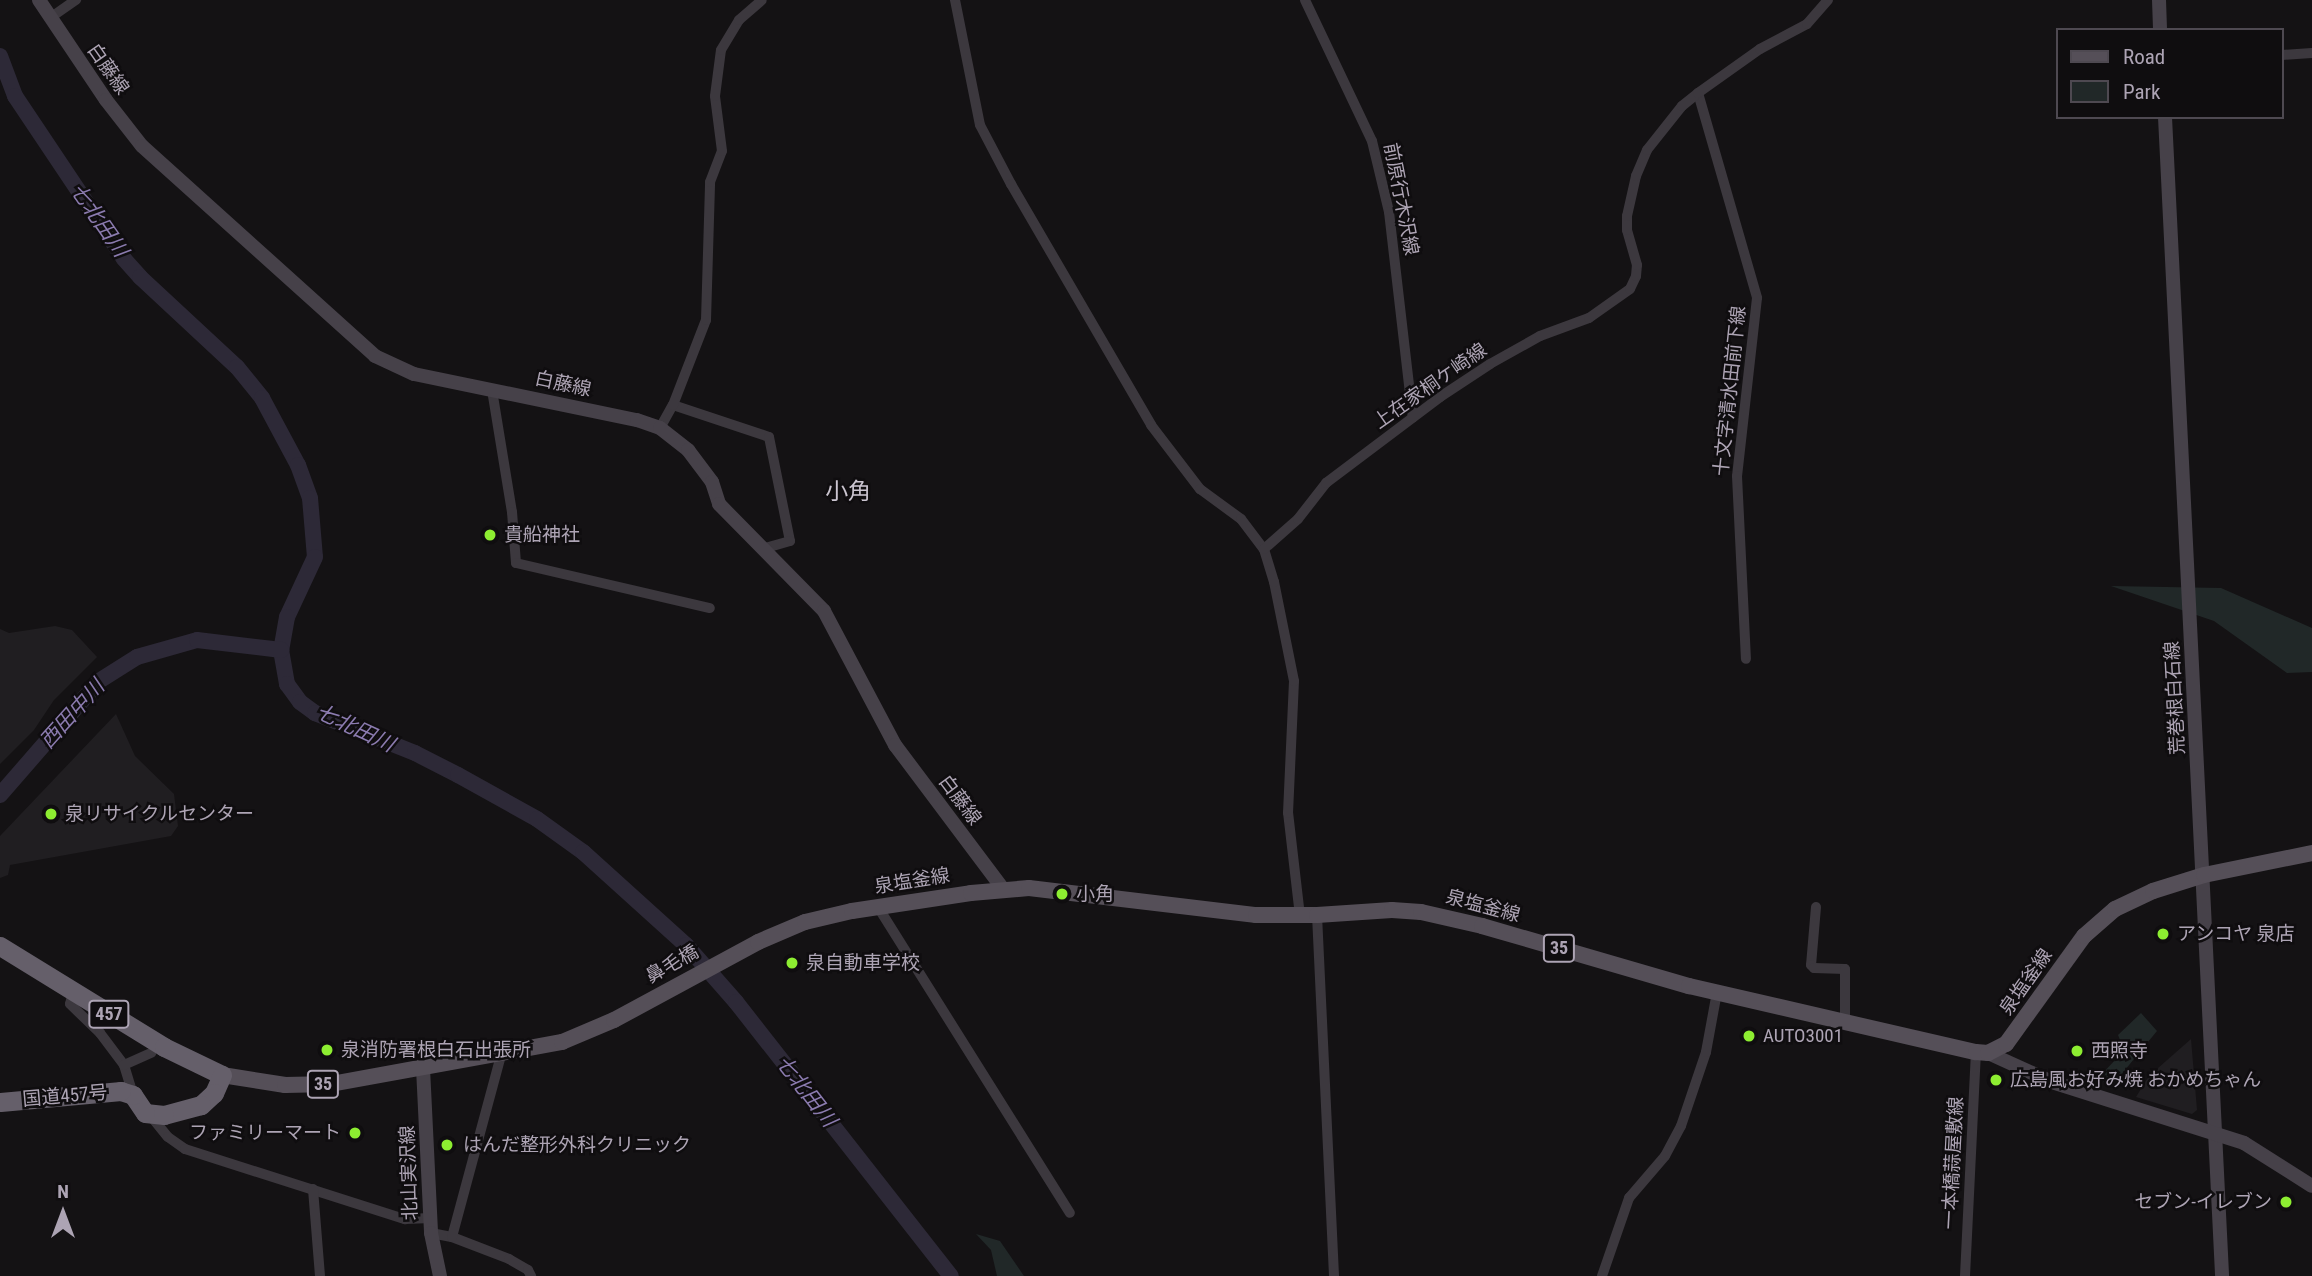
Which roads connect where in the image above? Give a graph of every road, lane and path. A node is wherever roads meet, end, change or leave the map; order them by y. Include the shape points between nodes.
1 (38, 0) edge
2 (76, 0) edge
3 (761, 0) edge
4 (955, 0) edge
5 (1305, 0) edge
6 (1828, 0) edge
7 (2159, 0) edge
8 (50, 18) junction
9 (2160, 28) edge
10 (2312, 54) edge
11 (2284, 55) edge
12 (1698, 93) junction
13 (2165, 119) edge
14 (492, 390) junction
15 (673, 405) junction
16 (1413, 418) junction
17 (660, 428) junction
18 (765, 548) junction
19 (1264, 549) junction
20 (710, 608) dead end
21 (1746, 659) dead end
22 (2312, 853) edge
23 (2204, 875) junction
24 (1003, 889) junction
25 (878, 907) junction
26 (1816, 907) dead end
27 (1317, 915) junction
28 (1300, 916) junction
29 (0, 946) edge
30 (733, 955) joint
31 (73, 992) junction
32 (1717, 992) junction
33 (1845, 1022) junction
34 (151, 1053) dead end
35 (1982, 1053) junction
36 (501, 1055) junction
37 (124, 1065) junction
38 (423, 1068) junction
39 (222, 1075) junction
40 (132, 1096) junction
41 (0, 1102) edge
42 (150, 1115) junction
43 (2215, 1134) junction
44 (2310, 1181) edge
45 (313, 1189) junction
46 (1070, 1213) dead end
47 (431, 1218) junction
48 (431, 1233) junction
49 (452, 1237) junction
50 (320, 1276) edge
51 (440, 1276) edge
52 (531, 1276) edge
53 (1334, 1276) edge
54 (1602, 1276) edge
55 (1965, 1276) edge
56 (2222, 1276) edge

1 - 8 street, 白藤線
2 - 8 street
3 - 15 street via 729,34 716,69 722,151 710,182 706,320
4 - 19 street via 980,125 1011,184 1151,425 1200,489 1241,519
5 - 16 street, 前原行木沢線 via 1372,141 1389,212
6 - 12 street, 上在家桐ケ崎線 via 1807,24 1760,49
7 - 9 street
8 - 14 street, 白藤線 via 142,146 374,356 414,374
10 - 11 street
12 - 16 street, 上在家桐ケ崎線 via 1647,150 1636,176 1627,216 1637,265 1630,289 1589,318 1490,363
12 - 21 street, 十文字清水田前下線 via 1757,298 1737,477
13 - 23 street, 荒巻根白石線
14 - 17 street, 白藤線
14 - 20 street via 516,563
15 - 17 street
15 - 18 street via 769,437 790,541
16 - 19 street, 上在家桐ケ崎線 via 1326,483 1298,519
17 - 18 street, 白藤線 via 702,465 719,504
18 - 24 street, 白藤線 via 824,611 895,745
19 - 28 street via 1294,681 1288,813
22 - 23 main road, 泉塩釜線
23 - 35 main road, 泉塩釜線 via 2133,899 2098,922 2011,1039 2000,1049
23 - 43 street, 荒巻根白石線
24 - 25 main road, 泉塩釜線 / 35
24 - 28 main road, 泉塩釜線 / 35 via 1055,889 1256,915
25 - 30 main road, 泉塩釜線 / 35 via 804,922
25 - 46 street
26 - 33 street via 1811,965 1845,969
27 - 28 main road, 泉塩釜線 / 35
27 - 32 main road, 泉塩釜線 / 35 via 1421,912
27 - 53 street
29 - 31 highway, 457
30 - 36 main road, 鼻毛橋 / 35 via 586,1033
31 - 37 street via 70,1004
31 - 39 highway, 457
32 - 33 main road, 泉塩釜線 / 35
32 - 54 street via 1706,1052 1681,1126 1665,1156 1629,1198
33 - 35 main road, 泉塩釜線 / 35
34 - 37 street
35 - 43 street via 2052,1082
35 - 55 street, 一本橋蒜屋敷線
36 - 38 main road, 35
36 - 49 street
37 - 40 street
38 - 39 main road, 35 via 309,1086
38 - 47 street, 北山実沢線
39 - 42 highway via 214,1093 201,1105
40 - 41 highway, 国道457号 via 121,1091
40 - 42 highway, 国道457号
42 - 45 street via 185,1149
43 - 44 street via 2244,1143
43 - 56 street, 荒巻根白石線
45 - 47 street via 405,1219
45 - 50 street
47 - 48 street, 北山実沢線
48 - 49 street
48 - 51 street, 北山実沢線
49 - 52 street via 509,1259

